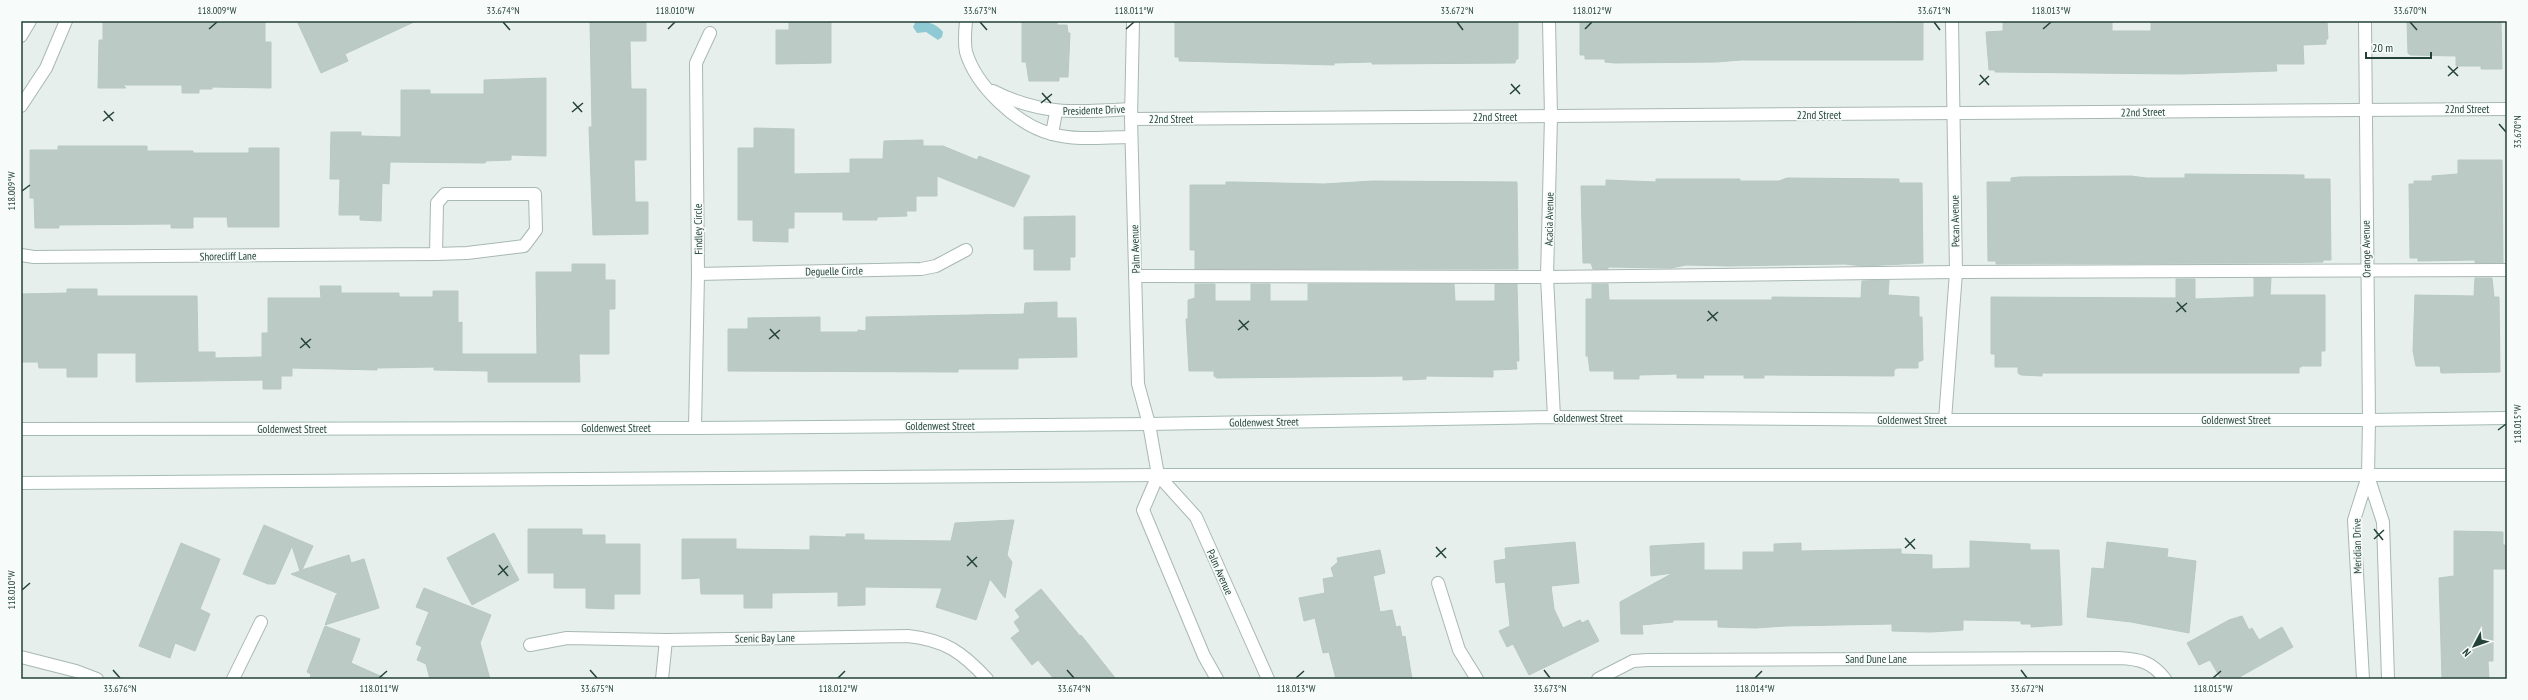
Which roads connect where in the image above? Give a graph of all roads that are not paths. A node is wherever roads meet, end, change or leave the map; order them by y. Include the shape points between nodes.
1 (30, 21) edge
2 (66, 21) edge
3 (966, 21) edge
4 (1133, 21) edge
5 (1549, 21) edge
6 (1952, 21) edge
7 (2365, 21) edge
8 (710, 33) dead end
9 (21, 36) edge
10 (989, 89) junction
11 (21, 106) edge
12 (2507, 109) edge
13 (2365, 110) junction
14 (1056, 112) junction
15 (1131, 114) junction
16 (1953, 114) junction
17 (1551, 116) junction
18 (1052, 134) junction
19 (1131, 137) junction
20 (966, 250) dead end
21 (436, 254) junction
22 (21, 255) edge
23 (2507, 270) edge
24 (2366, 271) junction
25 (1956, 272) junction
26 (698, 274) junction
27 (1136, 276) junction
28 (1547, 277) junction
29 (1554, 417) junction
30 (2507, 418) edge
31 (1945, 420) junction
32 (2369, 420) junction
33 (1148, 424) junction
34 (695, 428) junction
35 (21, 429) edge
36 (1158, 475) junction
37 (2507, 475) edge
38 (2368, 476) junction
39 (21, 484) edge
40 (1438, 584) dead end
41 (261, 622) dead end
42 (666, 640) junction
43 (530, 645) dead end
44 (21, 657) edge
45 (97, 679) edge
46 (233, 679) edge
47 (662, 679) edge
48 (987, 679) edge
49 (1217, 679) edge
50 (1268, 679) edge
51 (1477, 679) edge
52 (1598, 679) edge
53 (2165, 679) edge
54 (2363, 679) edge
55 (2388, 679) edge

1 - 9 street
2 - 11 street via 46,68
3 - 10 street, Presidente Drive via 965,38 969,61 977,76
4 - 15 street, Palm Avenue
5 - 17 street, Acacia Avenue
6 - 16 street, Pecan Avenue
7 - 13 street, Orange Avenue
8 - 26 street, Findley Circle via 696,63
10 - 14 street, Presidente Drive
10 - 18 street, Presidente Drive via 1022,121
12 - 13 street, 22nd Street
13 - 16 street, 22nd Street
13 - 24 street, Orange Avenue
14 - 15 street, Presidente Drive
14 - 18 street
15 - 17 street, 22nd Street
15 - 19 street, Palm Avenue
16 - 17 street, 22nd Street
16 - 25 street, Pecan Avenue
17 - 28 street, Acacia Avenue
18 - 19 street, Presidente Drive via 1076,138
19 - 27 street, Palm Avenue
20 - 26 street, Deguelle Circle via 936,266 921,269
21 - 21 street, Shorecliff Lane via 524,246 536,230 535,194 445,194 437,203
21 - 22 street, Shorecliff Lane via 34,258
23 - 24 street
24 - 25 street
24 - 32 street, Orange Avenue
25 - 28 street
25 - 31 street, Pecan Avenue
26 - 34 street, Findley Circle
27 - 28 street
27 - 33 street, Palm Avenue via 1138,384
28 - 29 street, Acacia Avenue
29 - 31 street, Goldenwest Street
29 - 33 street, Goldenwest Street
30 - 32 street, Goldenwest Street
31 - 32 street, Goldenwest Street
32 - 38 street, Orange Avenue
33 - 34 street, Goldenwest Street
33 - 36 street, Palm Avenue
34 - 35 street, Goldenwest Street
36 - 38 street
36 - 39 street
36 - 49 street via 1143,510 1204,656
36 - 50 street, Palm Avenue via 1196,517
37 - 38 street
38 - 54 street, Meridian Drive via 2354,520
38 - 55 street via 2383,522
40 - 51 street via 1459,650
41 - 46 street
42 - 43 street, Scenic Bay Lane via 567,638
42 - 47 street
42 - 48 street, Scenic Bay Lane via 908,636 933,638 973,664
44 - 45 street
52 - 53 street, Sand Dune Lane via 1633,661 1648,660 2119,658 2140,659 2156,667

